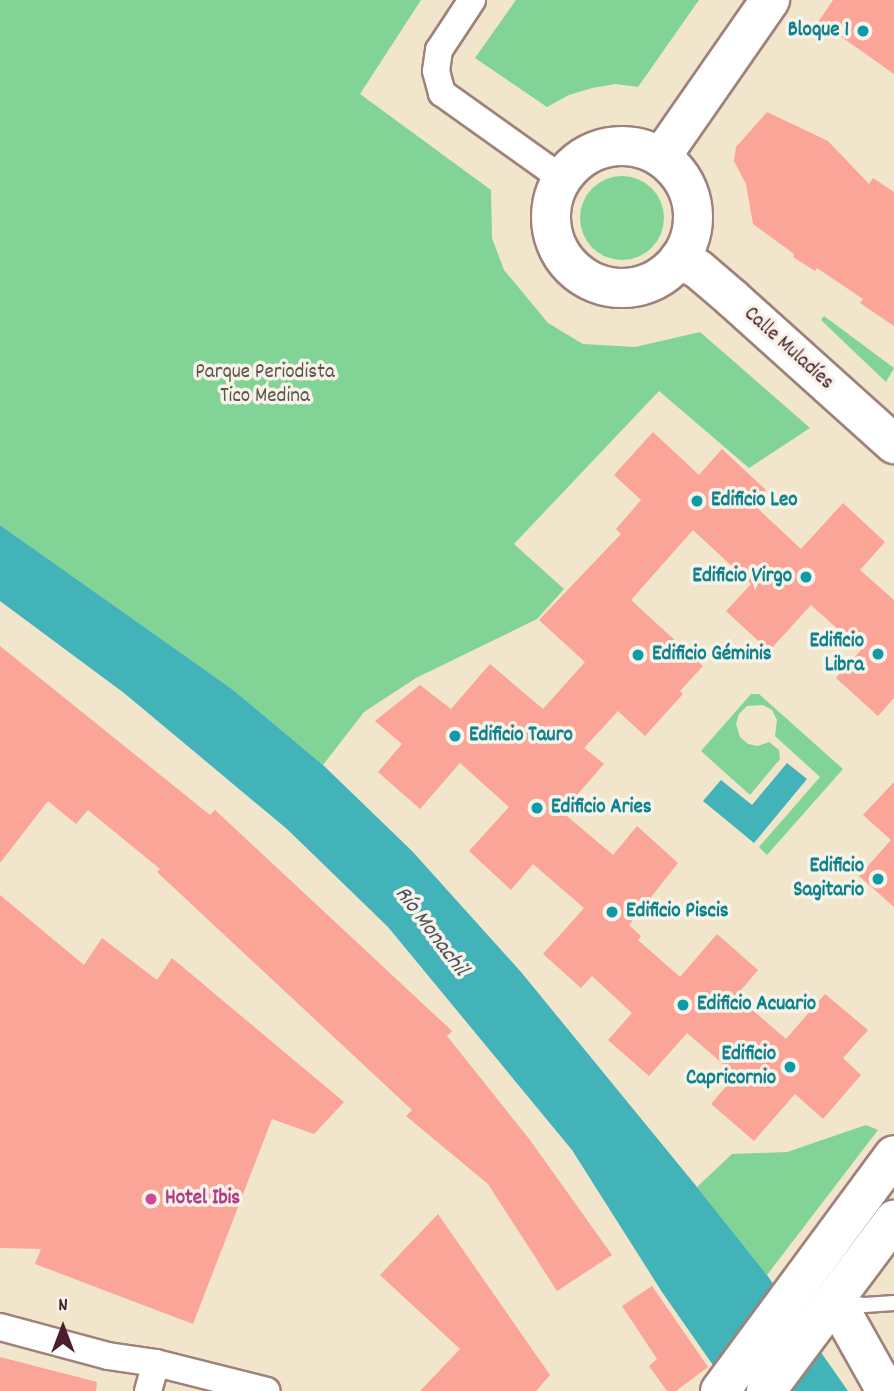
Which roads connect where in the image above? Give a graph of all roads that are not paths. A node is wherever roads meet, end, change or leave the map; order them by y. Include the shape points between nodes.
1 (770, 0) edge
2 (465, 10) edge
3 (661, 157) junction
4 (561, 178) junction
5 (679, 259) junction
6 (894, 444) edge
7 (894, 1154) edge
8 (894, 1220) edge
9 (894, 1303) edge
10 (825, 1314) junction
11 (0, 1327) edge
12 (156, 1363) junction
13 (886, 1378) edge
14 (148, 1391) edge
15 (267, 1391) edge
16 (720, 1391) edge
17 (766, 1391) edge

1 - 3 street
2 - 4 street via 439,50 436,71 442,93
3 - 4 street via 618,145 586,156
3 - 5 street via 678,173 694,216 690,239
4 - 5 street via 550,224 556,247 570,267 612,288 637,286 667,272
5 - 6 street, Calle Muladíes via 733,299
7 - 16 street
8 - 10 street
9 - 10 lane
10 - 13 street
10 - 17 street
11 - 12 street via 108,1356
12 - 14 street
12 - 15 street

